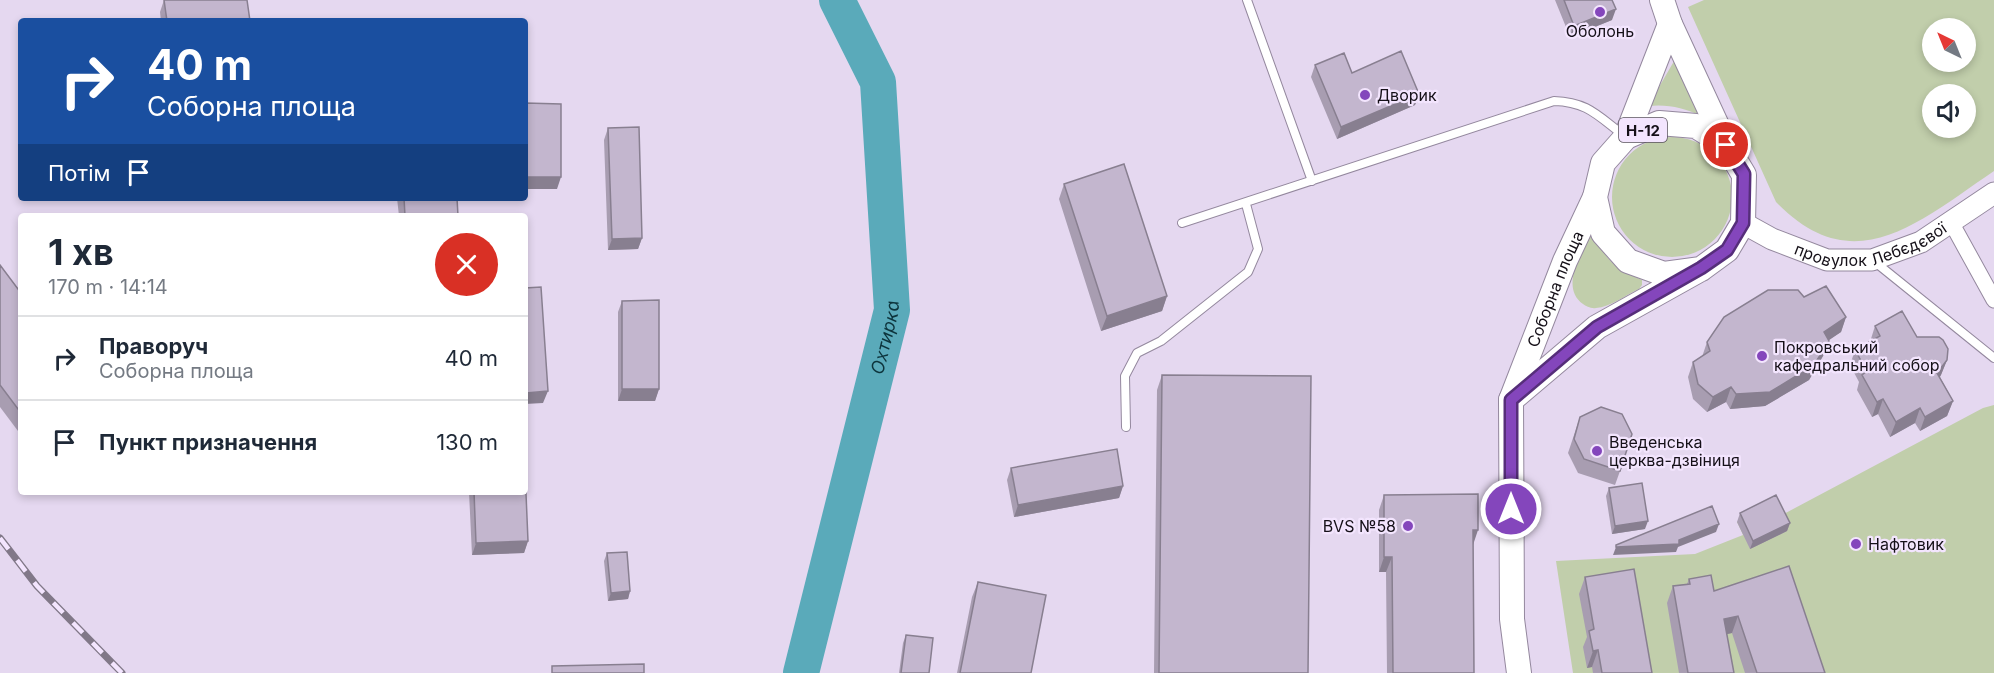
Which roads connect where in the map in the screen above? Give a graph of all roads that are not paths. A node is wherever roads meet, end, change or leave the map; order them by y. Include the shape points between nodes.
1 (1247, 0) edge
2 (1662, 0) edge
3 (1670, 24) junction
4 (1626, 137) junction
5 (1726, 145) junction
6 (1312, 181) junction
7 (1994, 194) edge
8 (1595, 197) junction
9 (1246, 204) junction
10 (1951, 222) junction
11 (1182, 223) dead end
12 (1743, 223) junction
13 (1872, 260) junction
14 (1701, 268) junction
15 (1994, 300) edge
16 (1994, 358) edge
17 (1511, 400) junction
18 (1126, 427) dead end
19 (1519, 673) edge

1 - 6 lane
2 - 3 main road, Н-12
3 - 4 main road, Соборна площа / Н-12
3 - 5 main road, Соборна площа / Н-12
4 - 5 main road, Соборна площа / Н-12 via 1659,123 1696,126
4 - 6 lane via 1587,107 1554,100
4 - 8 main road, Соборна площа / Н-12 via 1603,163
5 - 12 main road, Соборна площа / Н-12 via 1744,174
6 - 9 lane
7 - 10 street, провулок Лебєдєвої
8 - 14 main road, Соборна площа / Н-12 via 1603,233 1628,261 1664,274
8 - 17 main road, Соборна площа / Н-12 via 1565,261
9 - 11 lane
9 - 18 lane via 1258,249 1248,272 1161,340 1137,353 1125,376
10 - 13 street, провулок Лебєдєвої via 1921,242
10 - 15 street
12 - 13 street, провулок Лебєдєвої via 1827,260
12 - 14 main road, Соборна площа / Н-12 via 1727,250
13 - 16 lane
14 - 17 main road, Соборна площа / Н-12 via 1597,327
17 - 19 main road, Н-12 via 1512,619

